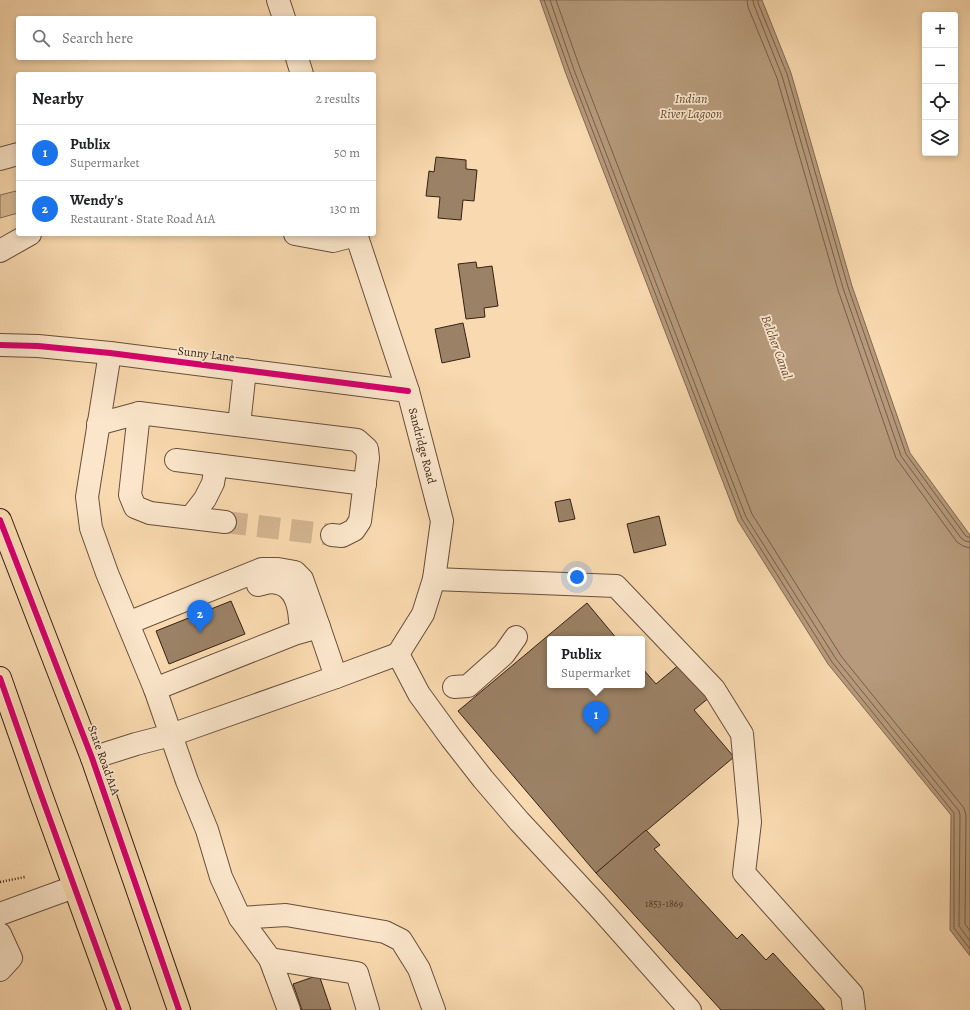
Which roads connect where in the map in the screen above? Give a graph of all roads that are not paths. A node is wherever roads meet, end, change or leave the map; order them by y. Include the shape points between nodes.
1 (278, 0) edge
2 (283, 16) edge
3 (298, 60) edge
4 (301, 72) edge
5 (16, 155) edge
6 (0, 159) edge
7 (26, 236) edge
8 (306, 236) edge
9 (352, 236) edge
10 (356, 236) edge
11 (0, 251) edge
12 (0, 345) edge
13 (110, 353) junction
14 (245, 370) junction
15 (408, 391) junction
16 (139, 413) junction
17 (98, 424) junction
18 (239, 424) junction
19 (176, 460) dead end
20 (216, 465) junction
21 (365, 484) junction
22 (191, 517) junction
23 (0, 520) edge
24 (225, 522) tunnel mouth
25 (332, 535) tunnel mouth
26 (434, 578) junction
27 (138, 620) junction
28 (320, 627) junction
29 (294, 634) junction
30 (516, 637) dead end
31 (398, 654) junction
32 (336, 677) junction
33 (0, 678) edge
34 (454, 687) dead end
35 (155, 689) junction
36 (171, 735) junction
37 (92, 758) junction
38 (74, 887) junction
39 (0, 914) edge
40 (240, 918) junction
41 (0, 934) edge
42 (270, 959) junction
43 (0, 970) edge
44 (119, 1010) edge
45 (179, 1010) edge
46 (289, 1010) edge
47 (368, 1010) edge
48 (434, 1010) edge
49 (690, 1010) edge
50 (854, 1010) edge

1 - 2 street
3 - 4 street
5 - 6 street
7 - 11 street
8 - 9 street via 333,241
10 - 15 street, Sandridge Road
12 - 13 street, Sunny Lane
13 - 14 street, Sunny Lane
13 - 17 street
14 - 15 street, Sunny Lane
14 - 18 street
15 - 26 street, Sandridge Road via 442,521
16 - 17 street
16 - 18 street
16 - 22 street via 130,495 135,507 150,513
17 - 27 street via 87,497 91,528 107,573
18 - 21 street via 357,440 367,449
19 - 20 street
20 - 21 street
20 - 22 street via 213,483
21 - 25 street via 360,521 354,530 342,536
22 - 24 street
23 - 37 main road, State Road A1A
26 - 31 street, Sandridge Road via 423,614
26 - 50 street via 616,586 714,689 742,734 750,822 744,873 852,994
27 - 28 street via 262,569 278,569 295,572 302,579
27 - 29 street via 189,611 259,585 275,582 286,586 295,598 300,622
27 - 35 street
28 - 29 street
28 - 32 street
29 - 35 street
30 - 34 street via 504,654 468,686
31 - 32 street
31 - 49 street via 419,694 483,779
32 - 36 street
33 - 38 main road
35 - 36 street
36 - 37 street
36 - 40 street via 207,830 221,877
37 - 45 main road, State Road A1A
38 - 39 street
38 - 44 main road
40 - 42 street
40 - 48 street via 286,915 385,932 401,940 419,969
41 - 43 street via 11,958
42 - 46 street
42 - 47 street via 357,973

